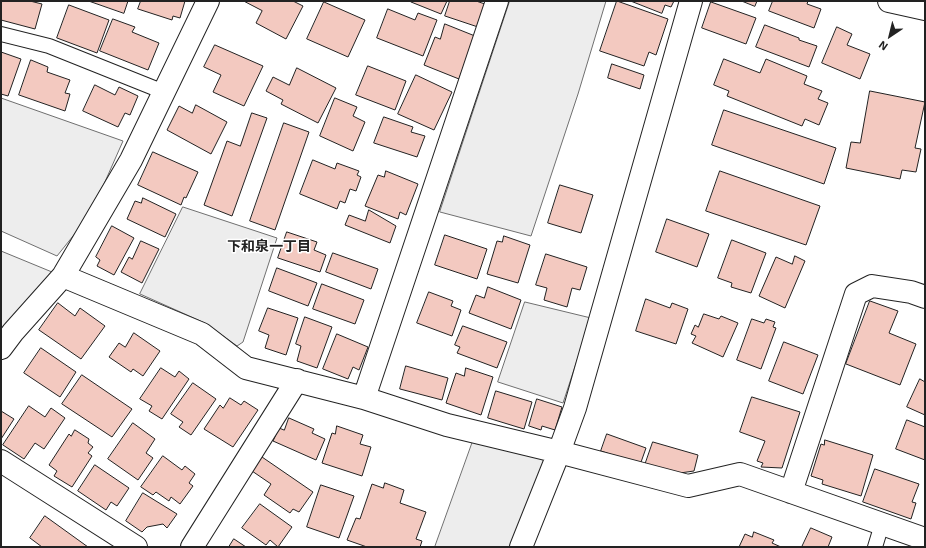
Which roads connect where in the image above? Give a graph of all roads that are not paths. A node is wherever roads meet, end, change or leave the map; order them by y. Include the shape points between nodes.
1 (208, 1) edge
2 (497, 1) edge
3 (691, 1) edge
4 (889, 1) edge
5 (925, 9) edge
6 (1, 34) edge
7 (164, 92) junction
8 (63, 276) junction
9 (925, 297) edge
10 (1, 348) edge
11 (297, 380) junction
12 (364, 398) junction
13 (559, 452) junction
14 (1, 460) edge
15 (791, 492) junction
16 (882, 524) junction
17 (925, 539) edge
18 (136, 547) edge
19 (192, 547) edge
20 (521, 547) edge
21 (875, 547) edge

1 - 7 street
2 - 12 street
3 - 13 street via 575,408
4 - 5 street
6 - 7 lane via 49,46
7 - 8 street via 131,160
8 - 10 street
8 - 11 street via 202,334 246,368
9 - 15 street via 911,292 872,286 856,294
11 - 12 street
11 - 19 street
12 - 13 street via 447,425
13 - 15 street via 688,486 740,474
13 - 20 street
14 - 18 street
15 - 16 street
16 - 17 street
16 - 21 lane

